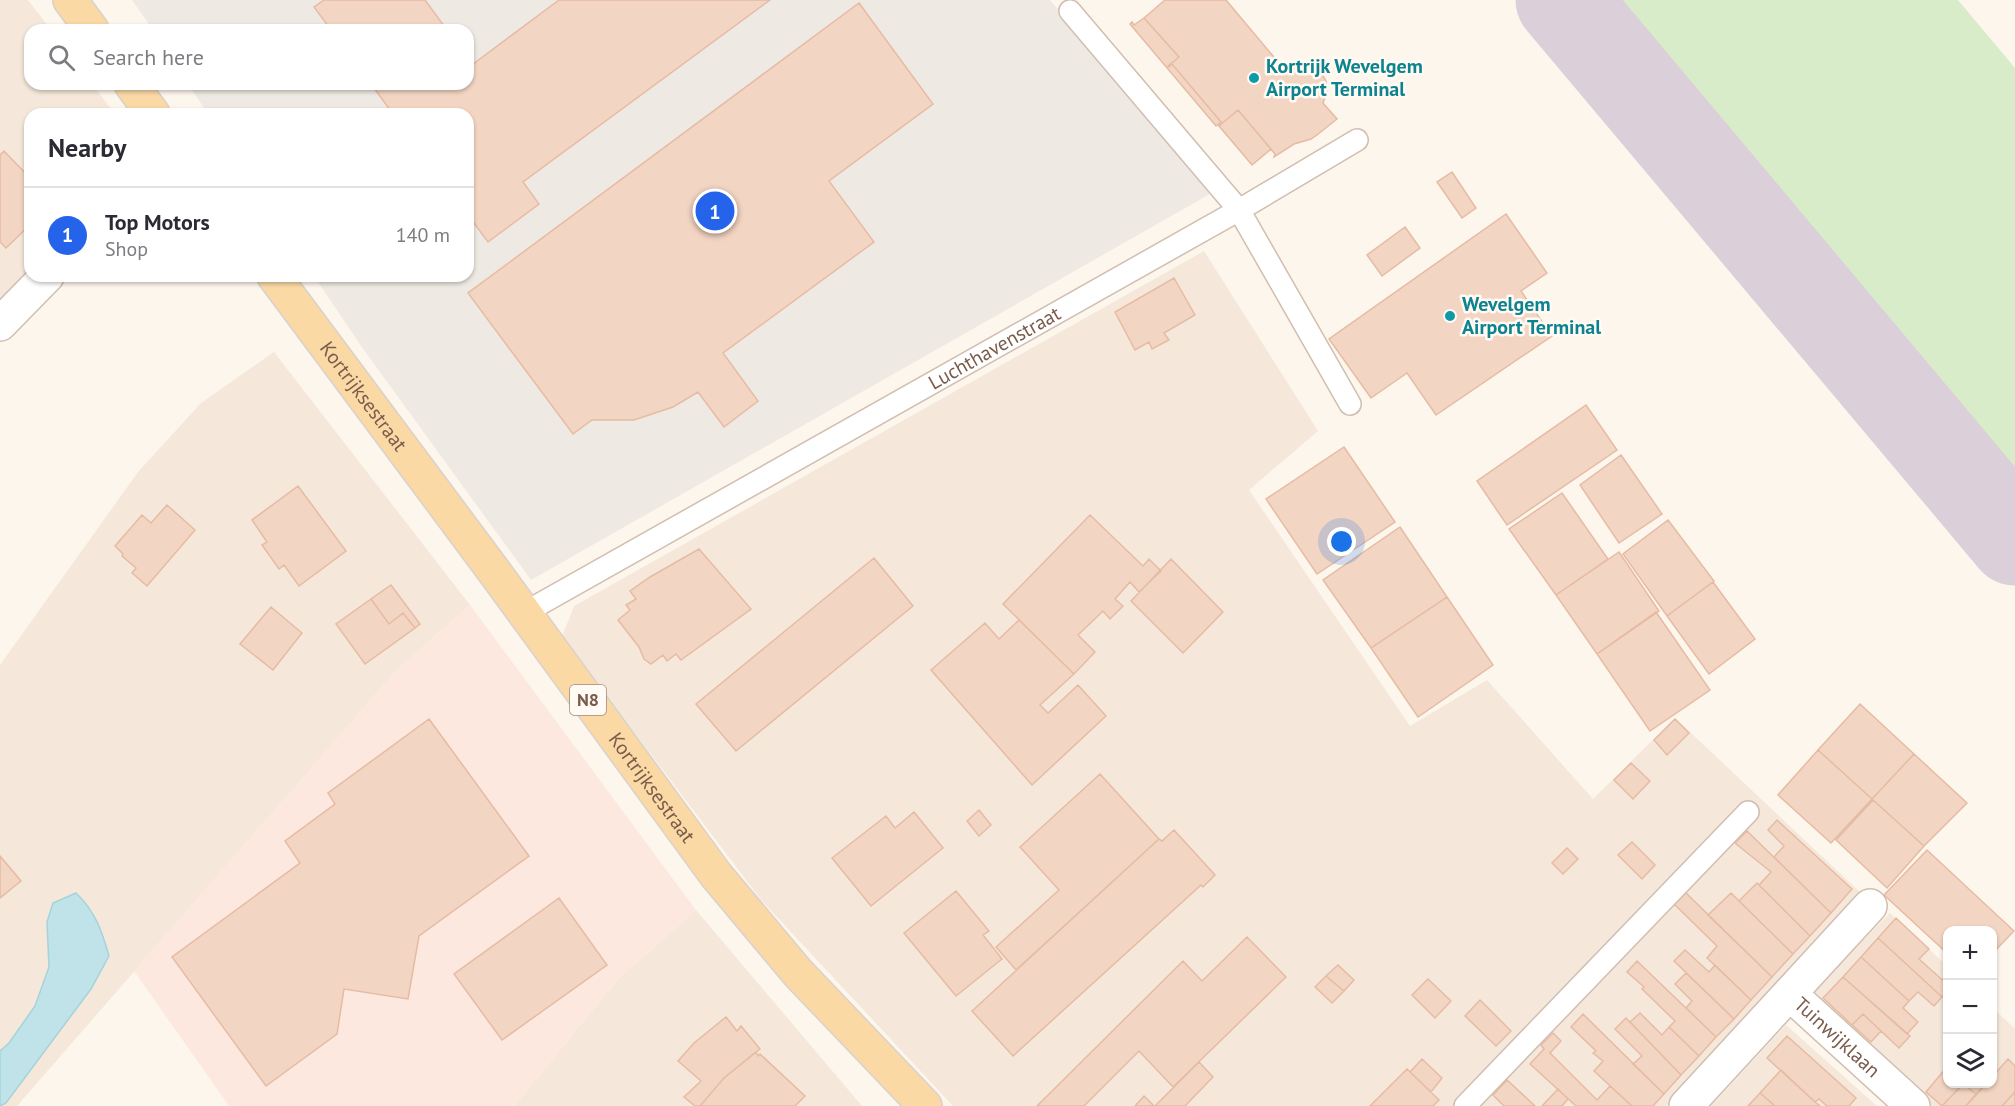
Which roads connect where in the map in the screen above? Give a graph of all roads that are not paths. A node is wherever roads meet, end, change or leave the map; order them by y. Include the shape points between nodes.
1 (70, 0) edge
2 (1070, 11) dead end
3 (88, 24) edge
4 (135, 90) edge
5 (149, 108) edge
6 (1357, 140) dead end
7 (1239, 210) junction
8 (41, 282) edge
9 (278, 282) edge
10 (0, 324) edge
11 (1350, 404) dead end
12 (524, 613) junction
13 (1748, 812) dead end
14 (1870, 906) dead end
15 (1790, 994) junction
16 (925, 1106) edge
17 (1465, 1106) edge
18 (1686, 1106) edge
19 (1912, 1106) edge

1 - 3 main road
2 - 7 lane
4 - 5 main road
6 - 7 lane, Luchthavenstraat
7 - 11 lane
7 - 12 lane, Luchthavenstraat
8 - 10 street
9 - 12 main road, Kortrijksestraat / N8
12 - 16 main road, Kortrijksestraat / N8 via 716,875 798,973
13 - 17 lane
14 - 15 street, Tuinwijklaan
15 - 18 street, Tuinwijklaan
15 - 19 street, Tuinwijklaan

